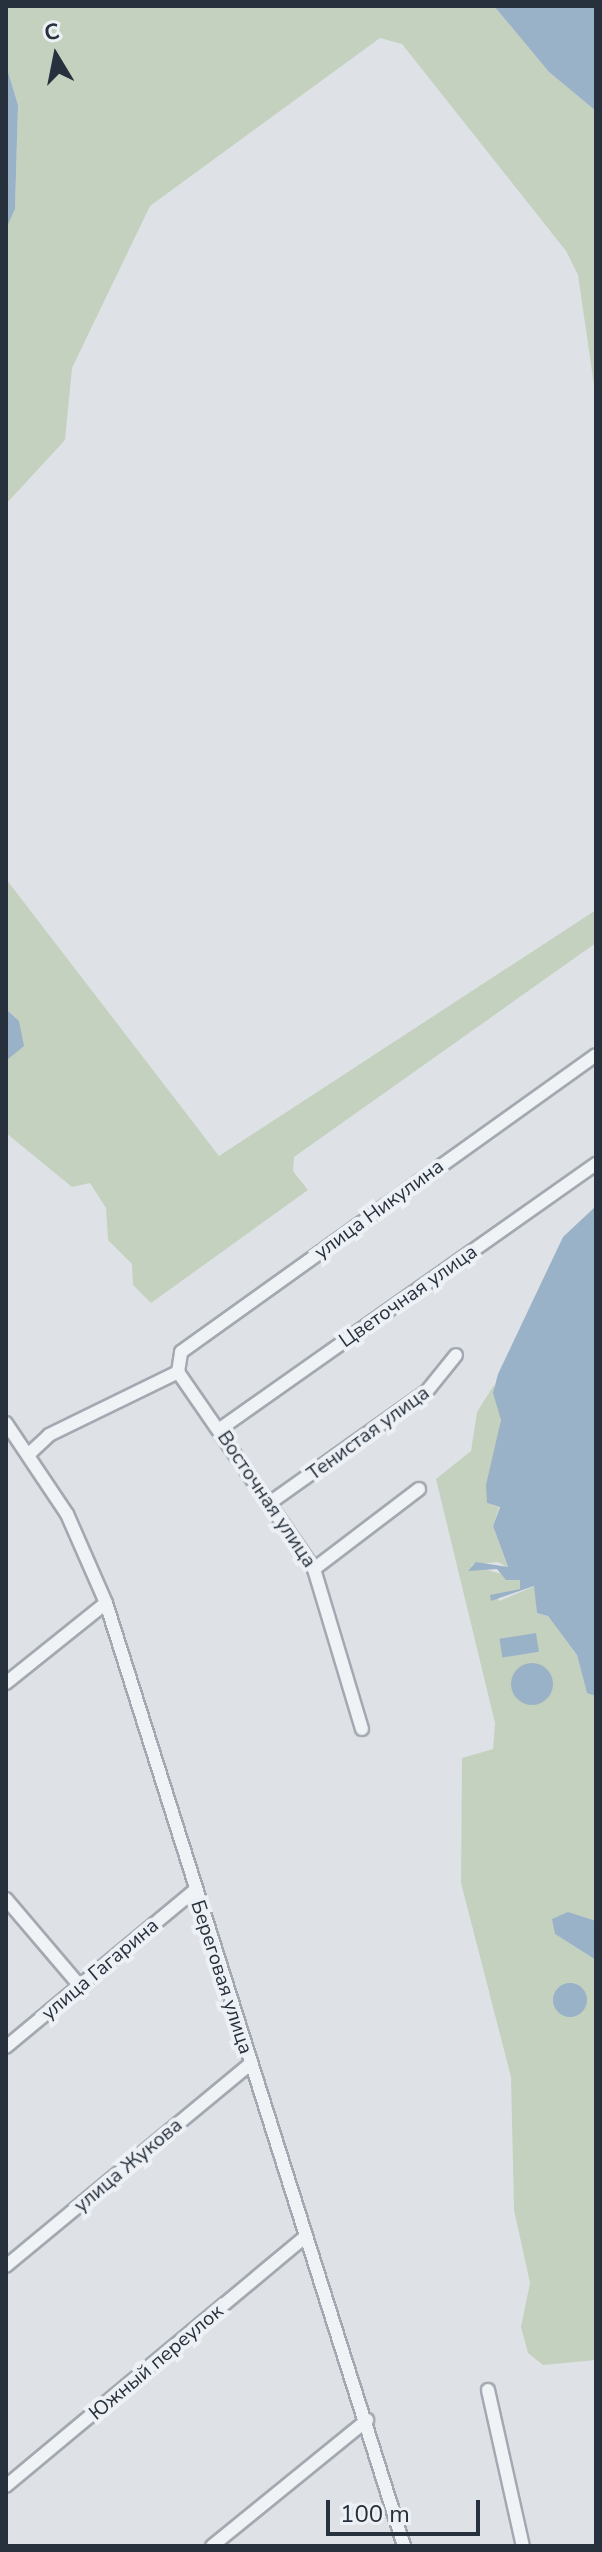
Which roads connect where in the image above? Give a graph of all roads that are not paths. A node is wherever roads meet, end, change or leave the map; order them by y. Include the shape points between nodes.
1 (596, 1055) edge
2 (596, 1164) edge
3 (456, 1355) dead end
4 (178, 1372) junction
5 (6, 1423) edge
6 (220, 1429) junction
7 (30, 1453) junction
8 (419, 1489) dead end
9 (271, 1502) junction
10 (314, 1569) junction
11 (106, 1603) junction
12 (6, 1683) edge
13 (362, 1729) dead end
14 (194, 1891) junction
15 (6, 1899) edge
16 (80, 1986) junction
17 (6, 2047) edge
18 (250, 2064) junction
19 (305, 2237) junction
20 (6, 2266) edge
21 (488, 2390) dead end
22 (367, 2420) junction
23 (6, 2486) edge
24 (212, 2546) edge
25 (404, 2546) edge
26 (523, 2546) edge

1 - 4 street, улица Никулина via 181,1352
2 - 6 street, Цветочная улица
3 - 9 street, Тенистая улица via 427,1391
4 - 6 street, Восточная улица
4 - 7 street via 49,1435
5 - 7 street, Береговая улица
6 - 9 street, Восточная улица
7 - 11 street, Береговая улица via 67,1514
8 - 10 street
9 - 10 street, Восточная улица
10 - 13 street, Восточная улица
11 - 12 street
11 - 14 street, Береговая улица
14 - 16 street, улица Гагарина
14 - 18 street, Береговая улица
15 - 16 street
16 - 17 street, улица Гагарина
18 - 19 street, Береговая улица
18 - 20 street, улица Жукова
19 - 22 street, Береговая улица
19 - 23 street, Южный переулок
21 - 26 street
22 - 24 street
22 - 25 street, Береговая улица

